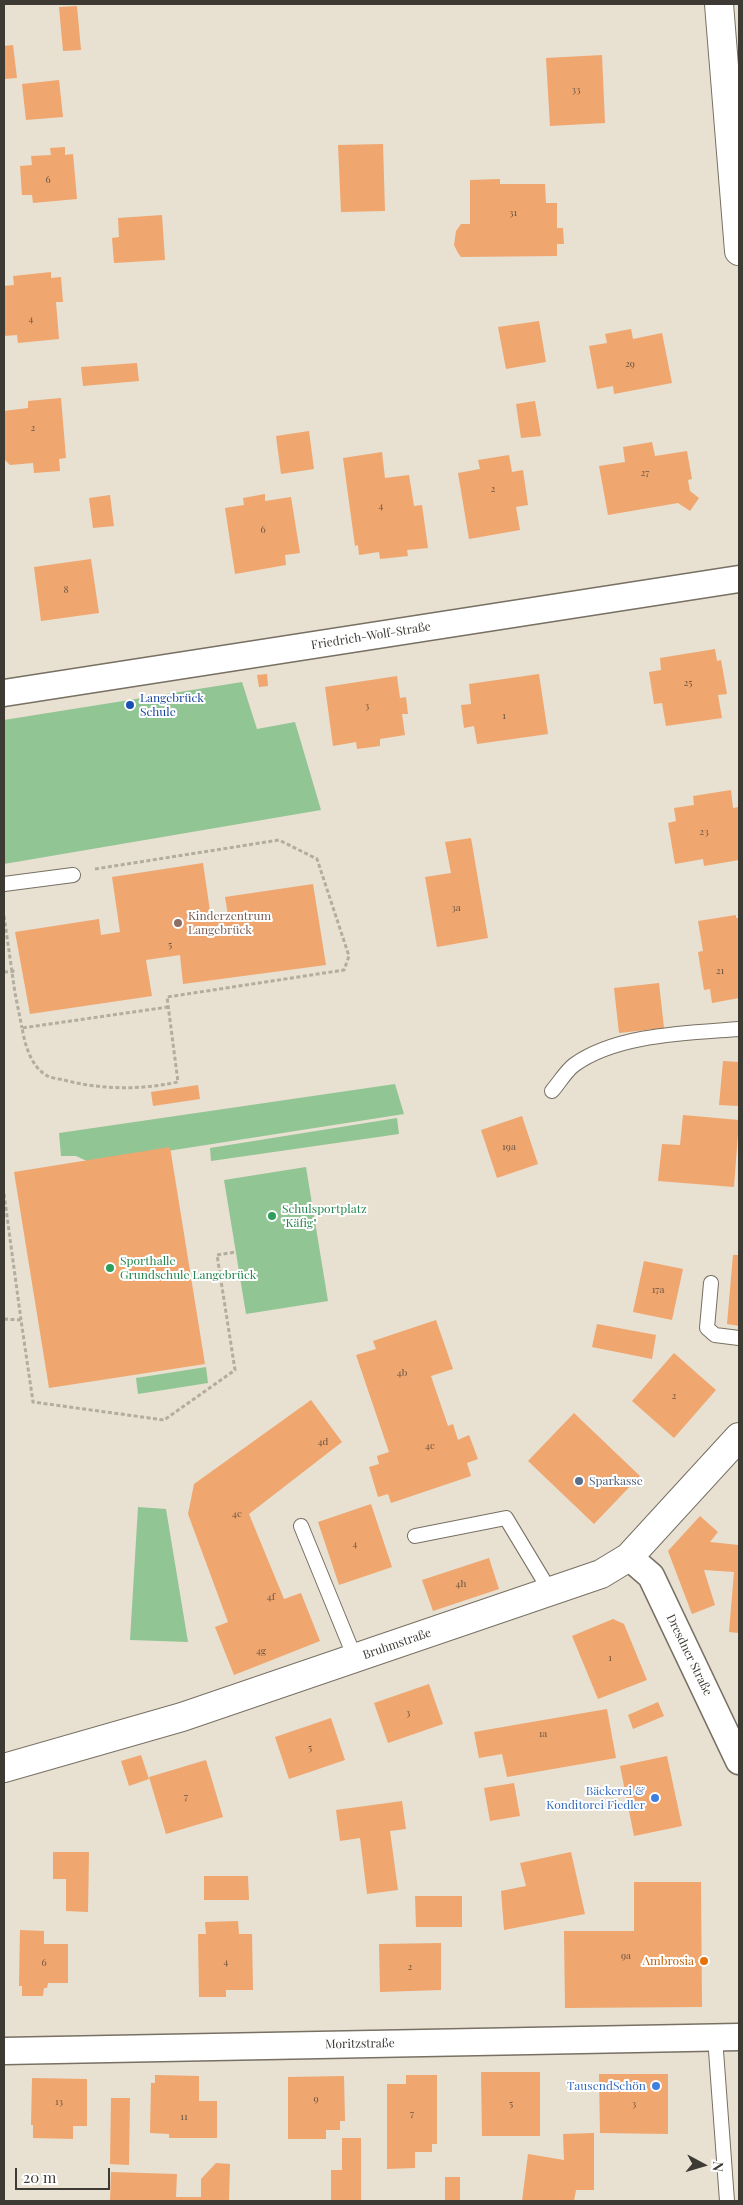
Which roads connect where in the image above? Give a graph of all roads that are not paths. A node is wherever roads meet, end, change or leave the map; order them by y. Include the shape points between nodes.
1 (719, 4) edge
2 (739, 251) edge
3 (739, 580) edge
4 (4, 693) edge
5 (72, 875) road end
6 (4, 884) edge
7 (739, 1030) edge
8 (552, 1091) dead end
9 (711, 1283) dead end
10 (739, 1338) edge
11 (739, 1437) edge
12 (301, 1526) dead end
13 (415, 1536) dead end
14 (629, 1557) junction
15 (550, 1591) junction
16 (355, 1658) junction
17 (739, 1761) edge
18 (4, 1768) edge
19 (727, 2037) edge
20 (4, 2052) edge
21 (727, 2201) edge

1 - 2 street
3 - 4 street, Friedrich-Wolf-Straße
5 - 6 lane
7 - 8 lane via 611,1046 573,1065
9 - 10 lane via 707,1328 715,1335
11 - 14 street, Bruhmstraße
12 - 16 lane
13 - 15 lane via 506,1518
14 - 15 street, Bruhmstraße via 601,1574
14 - 17 street, Dresdner Straße via 651,1576
15 - 16 street, Bruhmstraße
16 - 18 street, Bruhmstraße via 182,1718
19 - 20 street, Moritzstraße
19 - 21 lane, Moritzstraße

